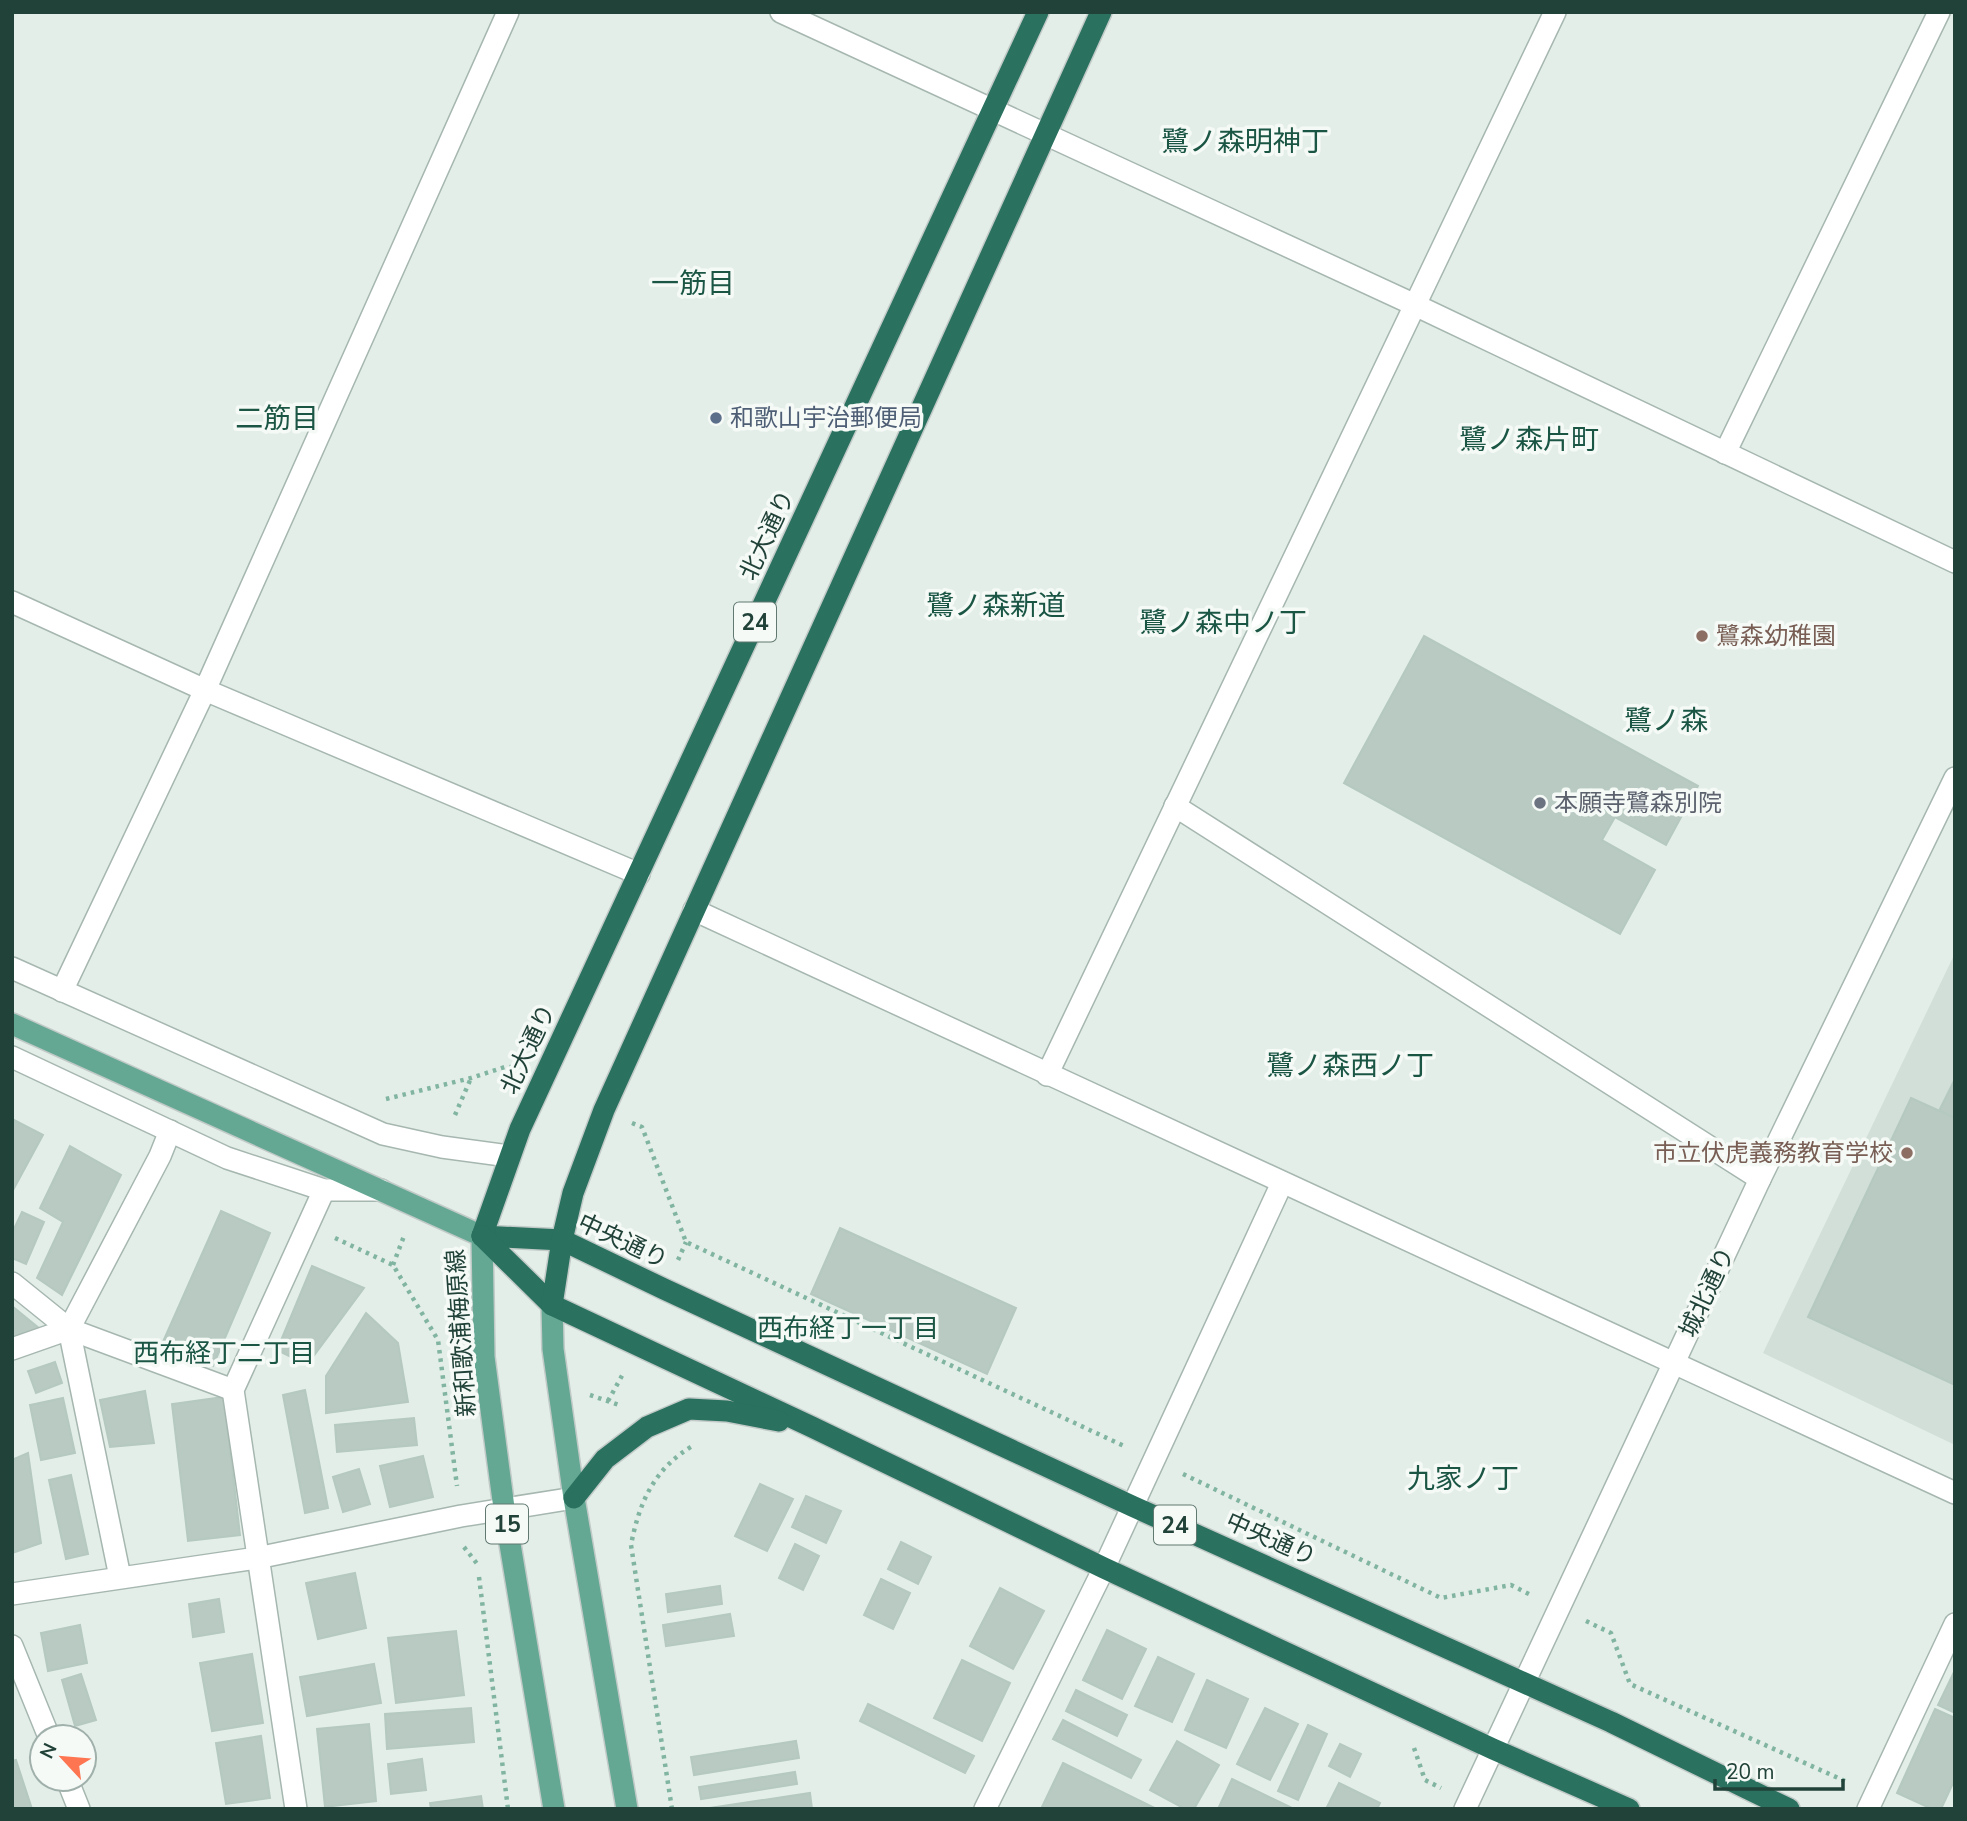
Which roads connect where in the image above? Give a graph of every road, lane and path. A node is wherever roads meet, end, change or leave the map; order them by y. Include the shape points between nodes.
1 (508, 12) edge
2 (781, 12) edge
3 (1038, 12) edge
4 (1101, 12) edge
5 (1555, 12) edge
6 (1939, 12) edge
7 (992, 111) junction
8 (1046, 136) junction
9 (1415, 305) junction
10 (1725, 453) junction
11 (1955, 562) edge
12 (12, 602) edge
13 (205, 690) junction
14 (1955, 778) edge
15 (1175, 806) junction
16 (639, 874) junction
17 (694, 910) junction
18 (12, 968) edge
19 (62, 991) junction
20 (12, 1024) edge
21 (12, 1057) edge
22 (508, 1066) dead end
23 (1047, 1074) junction
24 (377, 1101) dead end
25 (642, 1127) dead end
26 (170, 1131) junction
27 (509, 1156) junction
28 (1760, 1179) junction
29 (1282, 1183) junction
30 (324, 1190) junction
31 (381, 1190) junction
32 (482, 1236) junction
33 (562, 1240) junction
34 (393, 1265) dead end
35 (12, 1283) edge
36 (552, 1305) junction
37 (69, 1329) junction
38 (12, 1349) edge
39 (1673, 1362) junction
40 (233, 1390) junction
41 (812, 1427) junction
42 (697, 1444) dead end
43 (1153, 1460) junction
44 (1955, 1493) edge
45 (574, 1498) junction
46 (1132, 1506) junction
47 (504, 1508) junction
48 (461, 1516) junction
49 (257, 1558) junction
50 (1104, 1568) junction
51 (120, 1577) junction
52 (12, 1594) edge
53 (1558, 1608) junction
54 (1955, 1625) edge
55 (12, 1646) edge
56 (1523, 1682) junction
57 (44, 1723) edge
58 (1493, 1749) junction
59 (1872, 1802) edge
60 (296, 1809) edge
61 (508, 1809) edge
62 (554, 1809) edge
63 (627, 1809) edge
64 (673, 1809) edge
65 (985, 1809) edge
66 (1465, 1809) edge
67 (1629, 1809) edge
68 (1789, 1809) edge

1 - 13 street
2 - 7 street
3 - 7 highway, 北大通り / 24
4 - 8 highway, 24
5 - 9 street
6 - 10 street
7 - 8 street
7 - 16 highway, 北大通り / 24
8 - 9 street
8 - 17 highway, 24
9 - 10 street
9 - 15 street
10 - 11 street
12 - 13 street
13 - 16 street
13 - 19 street
14 - 28 street, 城北通り
15 - 23 street
15 - 28 street
16 - 27 highway, 北大通り / 24
17 - 23 street
17 - 33 highway, 24 via 604,1110 573,1194
18 - 19 street
19 - 27 street via 383,1133
20 - 31 main road, 新和歌浦梅原線
21 - 26 street
22 - 24 path
23 - 29 street
25 - 43 path via 686,1242
26 - 30 street via 227,1158
26 - 37 street
27 - 32 highway, 北大通り / 24
28 - 39 street, 城北通り
29 - 39 street
29 - 43 street
30 - 31 street
30 - 40 street
31 - 32 main road, 新和歌浦梅原線
32 - 33 highway, 中央通り / 24
32 - 36 highway
32 - 47 main road, 新和歌浦梅原線 / 15 via 484,1357
33 - 36 highway, 24
33 - 46 highway, 中央通り / 24
34 - 48 path via 438,1340
35 - 37 street
36 - 41 highway
36 - 45 main road via 553,1349
37 - 38 street
37 - 40 street
37 - 51 street
39 - 44 street
39 - 53 street, 城北通り
40 - 49 street
41 - 45 highway via 727,1410 689,1409 647,1427 615,1451
41 - 50 highway
42 - 64 path via 671,1462 651,1486 637,1514 631,1545
43 - 46 street
43 - 53 path via 1441,1598 1511,1585
45 - 47 street
45 - 63 main road
46 - 50 street
46 - 56 highway, 中央通り / 24
47 - 48 street
47 - 62 main road, 新和歌浦梅原線 / 15
48 - 49 street
48 - 61 path via 465,1550 478,1563
49 - 51 street
49 - 60 street
50 - 58 highway
50 - 65 street
51 - 52 street
53 - 56 street, 城北通り
53 - 59 path via 1611,1633 1630,1684
54 - 59 street
55 - 57 street
56 - 58 street, 城北通り
56 - 68 highway, 中央通り / 24
58 - 66 street, 城北通り
58 - 67 highway

